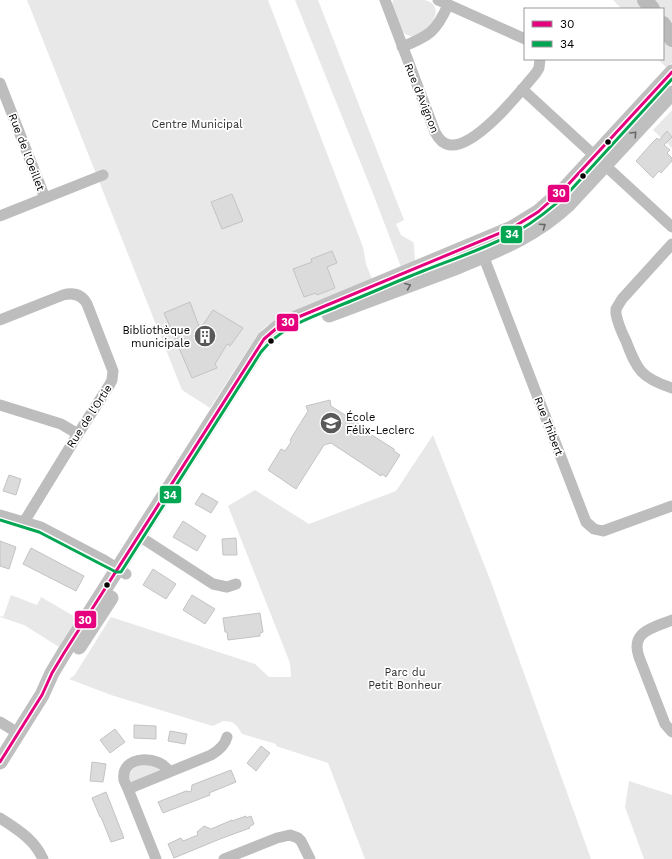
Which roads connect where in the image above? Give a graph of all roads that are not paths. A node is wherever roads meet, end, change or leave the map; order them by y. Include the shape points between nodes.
1 (385, 0) edge
2 (443, 2) edge
3 (524, 40) edge
4 (402, 47) junction
5 (540, 60) edge
6 (672, 72) edge
7 (0, 83) edge
8 (522, 90) junction
9 (672, 93) edge
10 (600, 161) junction
11 (103, 175) dead end
12 (45, 198) junction
13 (0, 216) edge
14 (672, 227) edge
15 (672, 244) edge
16 (481, 250) junction
17 (0, 320) edge
18 (672, 388) edge
19 (0, 405) edge
20 (78, 434) junction
21 (672, 506) edge
22 (0, 515) edge
23 (24, 522) junction
24 (142, 538) junction
25 (122, 571) junction
26 (236, 584) dead end
27 (672, 620) edge
28 (0, 722) edge
29 (672, 732) edge
30 (18, 733) junction
31 (227, 737) dead end
32 (0, 762) edge
33 (169, 772) junction
34 (128, 789) junction
35 (0, 818) edge
36 (43, 859) edge
37 (156, 859) edge
38 (224, 859) edge
39 (310, 859) edge

1 - 4 street, Rue d'Avignon
2 - 3 street
2 - 4 street via 439,23 430,34
4 - 8 street, Rue d'Avignon via 434,132 448,145 458,144 479,132
5 - 8 street, Rue d'Avignon via 539,68
6 - 10 street
7 - 12 street, Rue de l'Oeillet
8 - 10 street
10 -> 9 street
10 - 14 street
10 - 16 street via 569,204 551,220 529,235
11 - 12 street
12 - 13 street
15 - 18 street via 616,309 638,369 653,381
16 - 21 street, Rue Thibert via 586,522 594,529 603,531
16 - 24 street via 290,331 279,338 264,354
17 - 20 street, Rue de l'Ortie via 68,294 78,295 85,300 112,365 113,375 110,384
19 - 20 street via 61,424
20 - 23 street, Rue de l'Ortie
22 - 23 street
23 - 25 street via 47,530
24 - 25 street
24 - 26 street via 213,584
25 - 30 street via 92,629 63,671 42,695
27 - 29 street via 641,634 636,647 664,724
28 - 30 street
30 - 32 street
31 - 33 street via 216,752
33 - 34 street
33 - 34 street via 165,766 152,761 133,762 128,766 124,776
34 - 37 street
35 - 36 street via 33,842
38 - 39 street via 290,835 301,841

